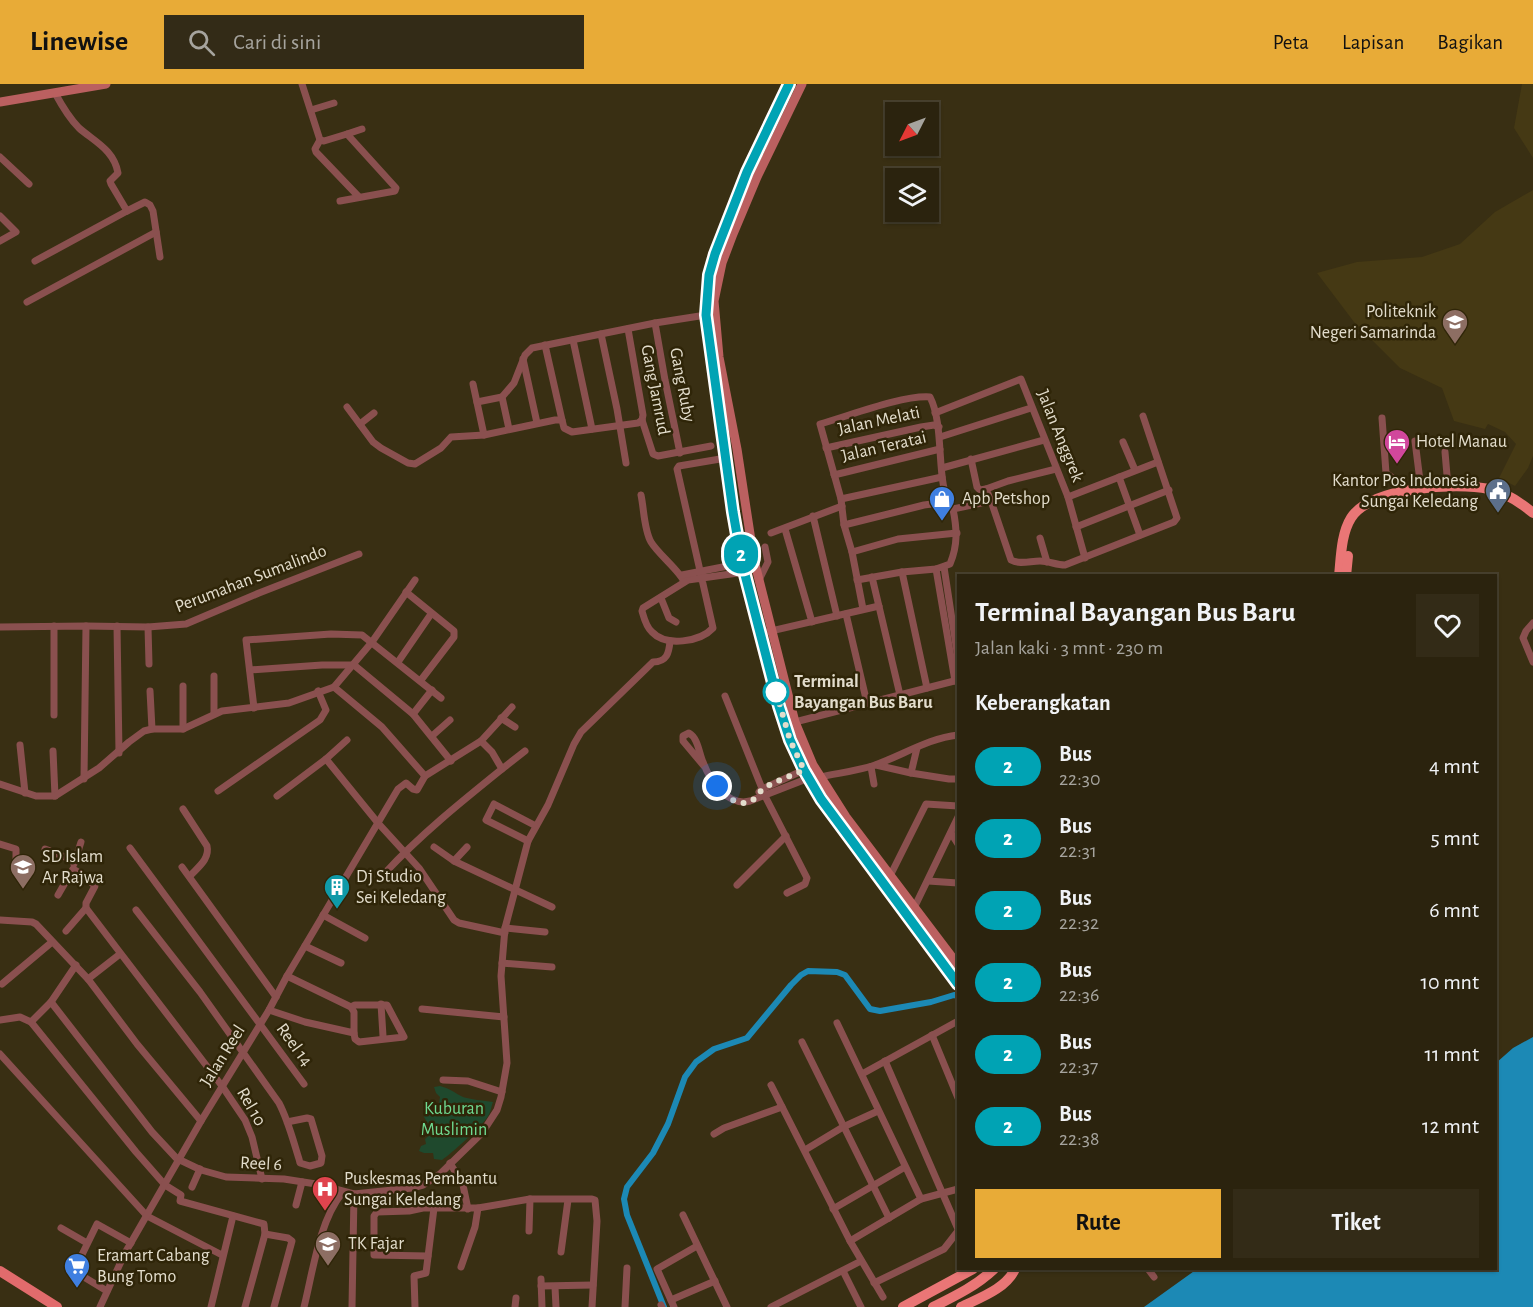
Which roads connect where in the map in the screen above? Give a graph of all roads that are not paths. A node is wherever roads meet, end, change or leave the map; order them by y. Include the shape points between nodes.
1 (106, 84) edge
2 (302, 84) edge
3 (789, 84) edge
4 (802, 84) edge
5 (91, 85) edge
6 (72, 87) edge
7 (58, 90) edge
8 (0, 102) edge
9 (334, 103) dead end
10 (311, 110) junction
11 (362, 129) dead end
12 (346, 134) junction
13 (320, 140) junction
14 (0, 157) edge
15 (752, 175) junction
16 (342, 179) junction
17 (29, 184) dead end
18 (360, 197) junction
19 (351, 198) junction
20 (340, 201) dead end
21 (127, 211) junction
22 (0, 216) edge
23 (156, 232) junction
24 (0, 241) edge
25 (160, 257) dead end
26 (35, 261) dead end
27 (27, 302) dead end
28 (706, 315) junction
29 (655, 323) junction
30 (628, 329) junction
31 (601, 334) junction
32 (573, 340) junction
33 (545, 345) junction
34 (523, 359) junction
35 (473, 384) dead end
36 (502, 397) junction
37 (477, 402) junction
38 (347, 407) dead end
39 (1031, 408) junction
40 (374, 413) dead end
41 (935, 413) junction
42 (1143, 416) dead end
43 (1382, 418) dead end
44 (562, 420) junction
45 (642, 420) junction
46 (537, 423) junction
47 (360, 424) junction
48 (620, 426) junction
49 (939, 427) junction
50 (509, 429) junction
51 (592, 429) junction
52 (484, 435) junction
53 (940, 437) junction
54 (1044, 440) junction
55 (1415, 441) dead end
56 (1124, 442) dead end
57 (711, 446) dead end
58 (826, 448) junction
59 (940, 450) junction
60 (1445, 452) dead end
61 (680, 453) junction
62 (726, 458) junction
63 (971, 459) junction
64 (1158, 462) junction
65 (626, 463) dead end
66 (942, 468) junction
67 (1056, 469) junction
68 (1135, 470) junction
69 (834, 475) junction
70 (942, 477) junction
71 (1119, 477) junction
72 (1448, 487) junction
73 (986, 489) junction
74 (1420, 489) junction
75 (1169, 490) junction
76 (1398, 492) junction
77 (641, 495) dead end
78 (1068, 497) junction
79 (990, 501) junction
80 (947, 502) junction
81 (841, 503) junction
82 (1129, 505) junction
83 (953, 509) junction
84 (1533, 513) edge
85 (813, 516) junction
86 (1533, 523) edge
87 (844, 525) junction
88 (1076, 527) junction
89 (785, 529) junction
90 (771, 533) dead end
91 (957, 533) junction
92 (1140, 535) junction
93 (1040, 538) dead end
94 (765, 548) dead end
95 (852, 552) junction
96 (359, 554) dead end
97 (1085, 558) junction
98 (1047, 562) junction
99 (744, 567) junction
100 (944, 567) junction
101 (936, 569) junction
102 (902, 572) junction
103 (1339, 574) edge
104 (1346, 574) edge
105 (701, 575) junction
106 (872, 577) junction
107 (683, 579) junction
108 (857, 579) junction
109 (415, 580) dead end
110 (759, 580) junction
111 (406, 592) junction
112 (661, 598) junction
113 (879, 606) junction
114 (863, 609) junction
115 (431, 614) junction
116 (846, 614) junction
117 (837, 616) junction
118 (676, 622) dead end
119 (812, 622) junction
120 (1533, 623) edge
121 (54, 626) junction
122 (117, 626) junction
123 (0, 627) edge
124 (86, 627) junction
125 (148, 627) junction
126 (766, 632) junction
127 (670, 641) junction
128 (372, 642) junction
129 (955, 647) edge
130 (1533, 661) edge
131 (398, 662) junction
132 (149, 664) dead end
133 (957, 664) edge
134 (354, 665) junction
135 (250, 670) junction
136 (214, 676) dead end
137 (421, 680) junction
138 (957, 680) edge
139 (183, 686) dead end
140 (334, 687) junction
141 (927, 688) junction
142 (432, 690) junction
143 (150, 691) dead end
144 (318, 691) junction
145 (900, 695) junction
146 (725, 696) dead end
147 (441, 698) dead end
148 (867, 703) junction
149 (512, 707) dead end
150 (254, 708) junction
151 (214, 714) junction
152 (413, 714) junction
153 (54, 716) dead end
154 (501, 718) junction
155 (450, 720) dead end
156 (795, 722) junction
157 (515, 727) dead end
158 (152, 729) junction
159 (183, 729) junction
160 (957, 735) edge
161 (432, 736) junction
162 (347, 740) dead end
163 (481, 741) junction
164 (20, 745) dead end
165 (917, 748) junction
166 (53, 751) dead end
167 (525, 751) dead end
168 (119, 753) junction
169 (326, 759) junction
170 (451, 761) junction
171 (704, 766) dead end
172 (873, 766) junction
173 (502, 769) junction
174 (911, 773) junction
175 (807, 774) junction
176 (425, 777) junction
177 (820, 777) junction
178 (84, 779) junction
179 (957, 779) edge
180 (0, 784) edge
181 (874, 784) dead end
182 (218, 791) dead end
183 (25, 793) junction
184 (763, 793) junction
185 (56, 796) junction
186 (277, 796) dead end
187 (957, 806) edge
188 (183, 809) dead end
189 (957, 819) edge
190 (378, 823) junction
191 (536, 826) junction
192 (951, 833) junction
193 (786, 836) junction
194 (528, 841) junction
195 (81, 842) dead end
196 (957, 842) edge
197 (0, 844) edge
198 (434, 847) dead end
199 (467, 847) dead end
200 (130, 848) dead end
201 (45, 849) dead end
202 (405, 851) junction
203 (454, 861) junction
204 (16, 865) dead end
205 (74, 865) junction
206 (182, 867) dead end
207 (384, 874) dead end
208 (190, 876) junction
209 (890, 876) junction
210 (928, 881) junction
211 (957, 883) edge
212 (737, 885) dead end
213 (513, 890) junction
214 (787, 893) dead end
215 (58, 895) dead end
216 (915, 906) junction
217 (552, 907) dead end
218 (86, 908) junction
219 (136, 910) dead end
220 (323, 915) junction
221 (0, 920) edge
222 (505, 930) junction
223 (66, 931) dead end
224 (545, 932) dead end
225 (365, 938) dead end
226 (52, 942) junction
227 (305, 946) junction
228 (120, 954) junction
229 (946, 957) junction
230 (341, 963) dead end
231 (502, 963) junction
232 (957, 964) edge
233 (76, 965) junction
234 (552, 967) dead end
235 (287, 976) junction
236 (88, 979) junction
237 (957, 982) edge
238 (2, 984) dead end
239 (276, 997) junction
240 (51, 1002) junction
241 (381, 1004) junction
242 (351, 1008) junction
243 (422, 1009) dead end
244 (269, 1010) junction
245 (504, 1017) junction
246 (0, 1020) edge
247 (31, 1022) junction
248 (957, 1022) edge
249 (837, 1023) dead end
250 (260, 1024) junction
251 (354, 1033) junction
252 (932, 1035) junction
253 (383, 1036) dead end
254 (802, 1042) dead end
255 (243, 1052) junction
256 (0, 1054) edge
257 (885, 1061) junction
258 (862, 1074) junction
259 (443, 1080) dead end
260 (304, 1084) dead end
261 (771, 1085) dead end
262 (222, 1086) junction
263 (502, 1092) junction
264 (957, 1096) edge
265 (782, 1107) junction
266 (878, 1111) junction
267 (201, 1121) junction
268 (287, 1122) junction
269 (843, 1127) junction
270 (714, 1134) dead end
271 (805, 1150) junction
272 (179, 1160) junction
273 (450, 1163) junction
274 (905, 1167) junction
275 (200, 1169) junction
276 (262, 1179) junction
277 (302, 1182) junction
278 (165, 1185) junction
279 (872, 1185) junction
280 (192, 1187) dead end
281 (957, 1188) edge
282 (342, 1192) junction
283 (943, 1193) junction
284 (354, 1194) junction
285 (530, 1199) junction
286 (921, 1199) junction
287 (568, 1200) junction
288 (296, 1206) dead end
289 (434, 1208) junction
290 (478, 1208) junction
291 (468, 1209) junction
292 (833, 1209) junction
293 (683, 1215) dead end
294 (147, 1216) junction
295 (233, 1216) junction
296 (889, 1218) junction
297 (61, 1228) dead end
298 (957, 1228) edge
299 (529, 1231) dead end
300 (957, 1231) edge
301 (265, 1234) junction
302 (850, 1241) junction
303 (87, 1243) junction
304 (131, 1243) junction
305 (698, 1246) junction
306 (561, 1252) dead end
307 (222, 1255) junction
308 (428, 1256) junction
309 (861, 1261) junction
310 (461, 1267) dead end
311 (627, 1268) dead end
312 (971, 1270) edge
313 (993, 1270) edge
314 (1015, 1270) edge
315 (1149, 1270) edge
316 (0, 1271) edge
317 (843, 1271) junction
318 (0, 1277) edge
319 (1154, 1277) dead end
320 (715, 1281) junction
321 (874, 1282) junction
322 (593, 1285) junction
323 (555, 1287) junction
324 (107, 1291) junction
325 (883, 1297) dead end
326 (516, 1298) dead end
327 (672, 1304) edge
328 (48, 1307) edge
329 (57, 1307) edge
330 (100, 1307) edge
331 (211, 1307) edge
332 (245, 1307) edge
333 (274, 1307) edge
334 (304, 1307) edge
335 (352, 1307) edge
336 (415, 1307) edge
337 (515, 1307) edge
338 (542, 1307) edge
339 (556, 1307) edge
340 (592, 1307) edge
341 (625, 1307) edge
342 (727, 1307) edge
343 (771, 1307) edge
344 (861, 1307) edge
345 (903, 1307) edge
346 (933, 1307) edge
347 (961, 1307) edge

1 - 5 main road
2 - 10 street
3 - 15 main road
4 - 15 main road
5 - 6 main road
6 - 7 main road
7 - 8 main road
7 - 21 street via 74,122 114,159 118,173 110,181
9 - 10 street
10 - 13 street
11 - 12 street
12 - 13 street
12 - 18 street via 396,188
13 - 16 street via 316,152
14 - 17 street
15 - 28 main road via 715,254
15 - 110 main road via 722,263 714,301 719,357
16 - 18 street
16 - 19 street
18 - 19 street
19 - 20 street
21 - 23 street via 148,203
21 - 26 street
22 - 24 street via 16,232
23 - 25 street
23 - 27 street
28 - 29 street
28 - 62 main road
29 - 30 street
29 - 61 street, Gang Ruby
30 - 31 street
30 - 45 street, Gang Jamrud
31 - 32 street
31 - 48 street
32 - 33 street
32 - 51 street
33 - 34 street via 529,350
33 - 44 street
34 - 36 street via 514,383
34 - 46 street
35 - 37 street
36 - 37 street
36 - 50 street
37 - 52 street
38 - 47 street
39 - 41 street, Jalan Anggrek via 1019,379
39 - 53 street, Jalan Melati
39 - 54 street, Jalan Anggrek
40 - 47 street
41 - 49 street
41 - 58 street via 930,397 920,396 820,424
42 - 64 street
43 - 76 street via 1386,473 1396,481
44 - 46 street
44 - 51 street via 564,428 572,432
45 - 48 street
45 - 61 street, Gang Jamrud via 655,456
46 - 50 street
47 - 52 street via 381,448 411,464 441,448 451,436
48 - 51 street
48 - 65 street
49 - 53 street
49 - 58 street, Jalan Melati via 921,427
50 - 52 street
53 - 59 street
54 - 63 street
54 - 67 street, Jalan Anggrek
55 - 74 street
56 - 68 street
57 - 61 street
58 - 69 street
59 - 66 street
59 - 69 street, Jalan Teratai
60 - 72 street
62 - 99 main road
62 - 105 street via 678,469
63 - 66 street
63 - 73 street via 977,487
64 - 68 street
64 - 75 street
66 - 70 street
67 - 73 street
67 - 78 street, Jalan Anggrek
68 - 71 street
69 - 81 street
70 - 80 street
70 - 81 street
71 - 78 street
71 - 82 street
72 - 74 highway
72 - 84 highway via 1491,489
73 - 79 street
74 - 76 highway
75 - 82 street
75 - 92 street via 1177,518
76 - 103 highway via 1369,502 1351,518 1344,535
77 - 107 street via 649,539
78 - 88 street, Jalan Anggrek
79 - 83 street
79 - 98 street via 1011,560
80 - 83 street
80 - 87 street
81 - 85 street
81 - 87 street
82 - 88 street
82 - 92 street
83 - 91 street
85 - 89 street
85 - 117 street
86 - 104 highway via 1490,494 1453,492 1396,497 1373,506 1356,520 1350,534
87 - 95 street
88 - 97 street, Jalan Anggrek
89 - 90 street
89 - 119 street
91 - 95 street via 898,539
91 - 100 street via 954,555
92 - 97 street
93 - 98 street
94 - 110 street via 768,562
95 - 108 street
96 - 125 street, Perumahan Sumalindo via 186,624
97 - 98 street via 1065,565
99 - 105 street
99 - 126 main road
100 - 101 street
100 - 129 street
101 - 102 street
101 - 129 street
102 - 106 street
102 - 141 street
105 - 107 street
105 - 127 street via 712,630
106 - 108 street
106 - 113 street
107 - 112 street
108 - 114 street
109 - 111 street
110 - 126 main road
111 - 115 street
111 - 128 street
112 - 118 street via 669,618
112 - 127 street via 642,611 652,633
113 - 114 street
113 - 145 street
114 - 116 street
115 - 131 street
115 - 137 street via 455,634
116 - 117 street
116 - 148 street
117 - 119 street
119 - 126 street
120 - 130 street via 1523,638
121 - 123 street, Perumahan Sumalindo
121 - 124 street, Perumahan Sumalindo
121 - 153 street
122 - 124 street, Perumahan Sumalindo
122 - 125 street, Perumahan Sumalindo
122 - 168 street
124 - 178 street
125 - 132 street
126 - 156 main road
126 - 175 main road via 779,706
127 - 191 street via 665,658 653,662 581,732
128 - 131 street
128 - 134 street
128 - 135 street via 359,634 249,639 245,643
129 - 133 street
129 - 138 street
131 - 137 street
134 - 135 street
134 - 140 street
134 - 152 street
135 - 150 street
136 - 151 street
137 - 142 street
138 - 141 street
139 - 159 street
140 - 144 street
140 - 176 street via 382,727
141 - 145 street
142 - 147 street
142 - 152 street
143 - 158 street
144 - 150 street via 289,703
144 - 182 street via 326,710 320,720
145 - 148 street
146 - 184 street
148 - 156 street
149 - 154 street
150 - 151 street
151 - 159 street
152 - 161 street
154 - 157 street
154 - 163 street
155 - 161 street
156 - 177 main road
158 - 159 street
158 - 168 street via 139,734
160 - 165 street via 936,738
161 - 170 street
162 - 169 street
163 - 170 street
163 - 173 street
164 - 183 street
165 - 172 street
165 - 174 street
166 - 185 street
167 - 173 street
168 - 178 street
169 - 186 street
169 - 190 street
170 - 176 street
171 - 184 street via 729,798 741,802
172 - 174 street
172 - 177 street
172 - 181 street
173 - 202 street
174 - 179 street
175 - 184 street
175 - 229 main road via 821,799
176 - 190 street via 417,790 402,784
177 - 209 main road
178 - 185 street
180 - 183 street
183 - 185 street
184 - 193 street
187 - 209 street via 925,806
188 - 208 street via 208,850
189 - 192 street
190 - 202 street
190 - 220 street, Jalan Reel
191 - 194 street
191 - 194 street via 492,805 487,821
192 - 196 street
192 - 210 street
193 - 212 street
193 - 214 street via 807,882
194 - 213 street
195 - 205 street
197 - 204 street via 16,849
198 - 203 street
199 - 203 street
200 - 250 street, Reel 14
201 - 205 street
202 - 207 street
202 - 222 street via 456,922
203 - 213 street
205 - 215 street
205 - 218 street via 95,886
206 - 208 street
208 - 239 street
209 - 216 main road
210 - 211 street
210 - 216 street
213 - 217 street
213 - 222 street
216 - 229 main road
218 - 223 street
218 - 228 street, Rel 10
219 - 255 street
220 - 225 street
220 - 227 street, Jalan Reel
221 - 226 street via 34,923
222 - 224 street
222 - 231 street
226 - 233 street
226 - 238 street
227 - 230 street
227 - 235 street, Jalan Reel
228 - 236 street
228 - 262 street, Rel 10
229 - 232 main road
229 - 237 main road
231 - 234 street
231 - 245 street
233 - 236 street
233 - 240 street
235 - 239 street, Jalan Reel
235 - 242 street
236 - 267 street
239 - 244 street, Jalan Reel
240 - 247 street
240 - 272 street via 152,1132
241 - 242 street
241 - 251 street via 388,1005 404,1037 358,1042
241 - 253 street
242 - 251 street
243 - 245 street
244 - 250 street, Jalan Reel
244 - 251 street
245 - 263 street via 507,1063
246 - 247 street via 20,1017
247 - 278 street
248 - 252 street
249 - 258 street
250 - 255 street, Jalan Reel
250 - 260 street, Reel 14
252 - 257 street
252 - 264 street
254 - 269 street
255 - 262 street, Jalan Reel
255 - 268 street via 279,1103
256 - 294 street
257 - 258 street
257 - 283 street
258 - 266 street
259 - 263 street via 468,1081
261 - 265 street
262 - 267 street, Jalan Reel
262 - 276 street, Rel 10 via 245,1120
263 - 273 street, Reel 6 via 490,1123
265 - 270 street
265 - 271 street
266 - 269 street
266 - 274 street
267 - 272 street, Jalan Reel
268 - 268 street via 311,1119 321,1163 301,1164
269 - 271 street
269 - 279 street
271 - 292 street
272 - 275 street, Reel 6
272 - 278 street, Jalan Reel
273 - 284 street, Reel 6 via 423,1185
273 - 291 street via 463,1185
274 - 279 street
274 - 286 street
275 - 276 street, Reel 6 via 226,1177
275 - 280 street
276 - 277 street, Reel 6
277 - 282 street, Reel 6
277 - 288 street
278 - 294 street, Jalan Reel
278 - 295 street via 181,1195 180,1201
279 - 292 street
279 - 296 street
281 - 283 street
282 - 284 street, Reel 6
282 - 334 street via 332,1206
283 - 286 street
283 - 298 street
284 - 335 street
285 - 287 street
285 - 290 street
285 - 299 street
286 - 296 street
287 - 306 street
287 - 322 street via 592,1199 597,1206
289 - 291 street
289 - 308 street
289 - 308 street via 377,1212 372,1218 374,1255
290 - 291 street
290 - 310 street
292 - 302 street
293 - 305 street
294 - 304 street, Jalan Reel
294 - 307 street
295 - 301 street via 262,1223 266,1226
295 - 307 street
296 - 302 street
297 - 303 street
300 - 321 street via 944,1249
301 - 332 street
301 - 333 street via 292,1241
302 - 309 street
303 - 304 street via 98,1223
303 - 324 street via 74,1271
304 - 324 street, Jalan Reel
305 - 320 street
305 - 327 street via 657,1269
307 - 331 street
308 - 336 street via 426,1274 414,1276
309 - 317 street
309 - 321 street
311 - 341 street
312 - 345 highway
313 - 346 highway
314 - 347 highway via 1012,1277 996,1289
315 - 319 street
316 - 329 main road
317 - 343 street
317 - 344 street
318 - 328 main road
320 - 327 street
320 - 342 street
321 - 325 street
322 - 323 street
322 - 340 street
323 - 338 street via 541,1282
323 - 339 street
324 - 330 street, Jalan Reel
326 - 337 street

